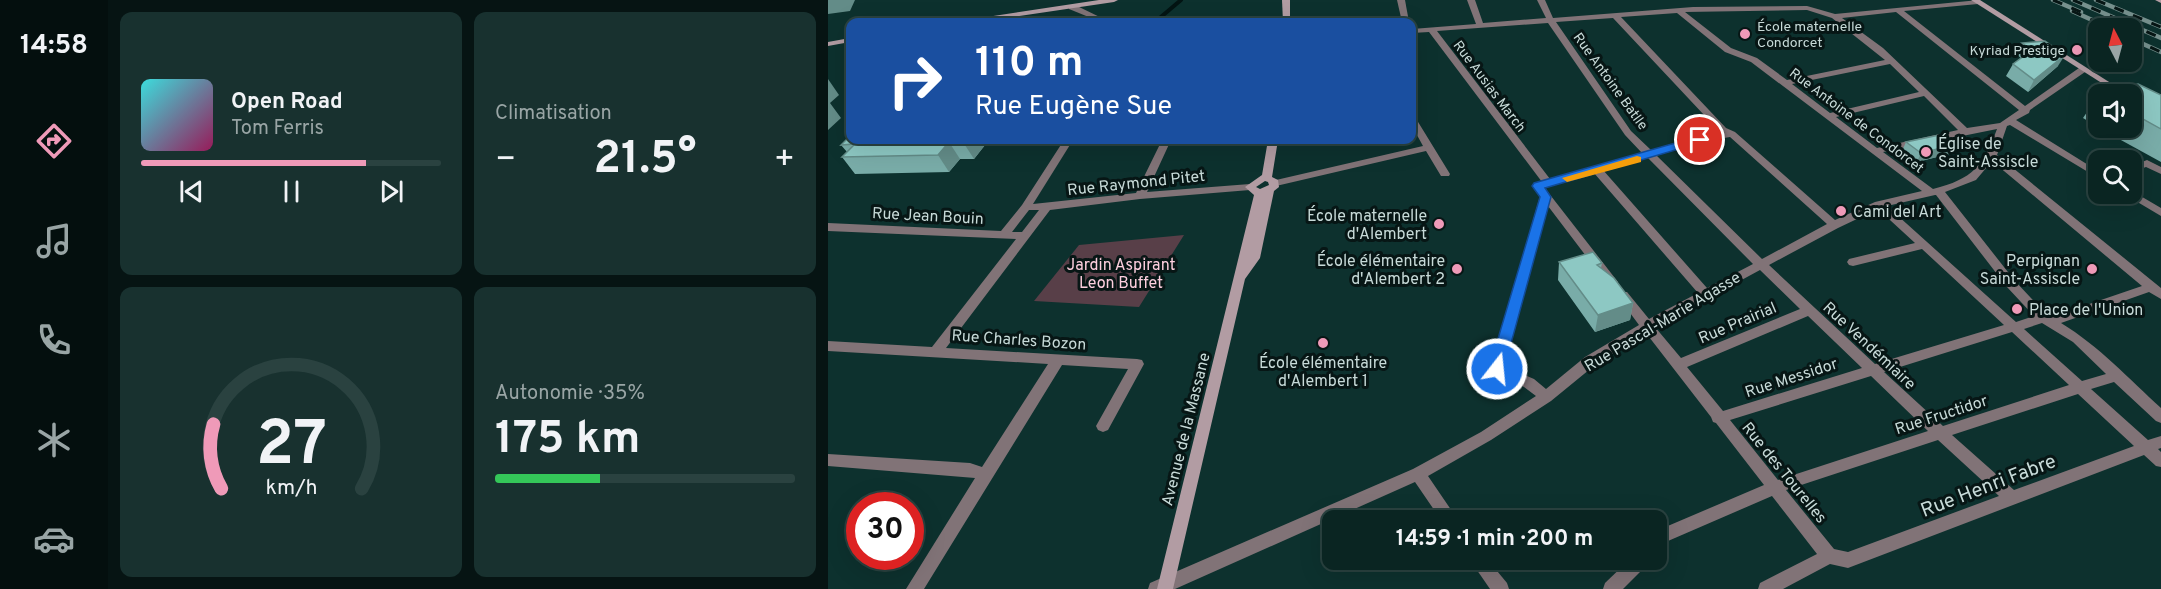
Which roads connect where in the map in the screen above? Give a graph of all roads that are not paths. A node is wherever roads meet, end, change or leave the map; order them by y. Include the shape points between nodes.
1 (1114, 0) edge
2 (1286, 0) edge
3 (1401, 0) edge
4 (1471, 0) edge
5 (1541, 0) edge
6 (1763, 0) edge
7 (1977, 1) edge
8 (1072, 7) junction
9 (1770, 7) junction
10 (1677, 10) junction
11 (1898, 10) junction
12 (1835, 15) junction
13 (1616, 16) junction
14 (995, 18) edge
15 (1097, 18) edge
16 (1287, 18) edge
17 (1405, 18) edge
18 (1551, 21) junction
19 (1481, 27) junction
20 (1432, 30) junction
21 (1416, 31) edge
22 (846, 41) edge
23 (828, 44) edge
24 (1891, 61) junction
25 (2082, 70) junction
26 (1786, 83) junction
27 (2106, 84) edge
28 (1927, 93) junction
29 (2026, 111) junction
30 (1828, 116) junction
31 (2007, 123) junction
32 (1416, 125) edge
33 (1965, 131) junction
34 (1732, 134) junction
35 (1065, 144) edge
36 (1164, 144) edge
37 (1271, 144) edge
38 (1430, 147) junction
39 (1874, 151) junction
40 (1653, 155) junction
41 (1992, 156) junction
42 (2142, 165) edge
43 (2088, 169) edge
44 (1598, 171) junction
45 (2161, 171) edge
46 (1445, 174) dead end
47 (1548, 183) junction
48 (1263, 185) junction
49 (1935, 192) junction
50 (1140, 196) junction
51 (1545, 197) junction
52 (2142, 202) edge
53 (1879, 204) junction
54 (1026, 207) junction
55 (1047, 207) junction
56 (2161, 213) edge
57 (1834, 225) junction
58 (828, 227) edge
59 (1003, 236) junction
60 (1026, 236) junction
61 (1923, 245) junction
62 (1853, 262) dead end
63 (1760, 263) junction
64 (2156, 291) edge
65 (1705, 293) junction
66 (1809, 310) junction
67 (2043, 318) junction
68 (1647, 326) junction
69 (2013, 327) junction
70 (828, 346) edge
71 (936, 351) junction
72 (1059, 358) junction
73 (1678, 365) junction
74 (1872, 369) junction
75 (2118, 375) junction
76 (2081, 389) junction
77 (1546, 397) junction
78 (2161, 417) edge
79 (1718, 418) junction
80 (1103, 426) dead end
81 (1940, 433) junction
82 (2154, 444) edge
83 (828, 460) edge
84 (2161, 461) edge
85 (1418, 474) junction
86 (985, 475) junction
87 (1776, 487) junction
88 (2013, 499) junction
89 (1443, 510) edge
90 (1667, 534) edge
91 (1829, 556) junction
92 (1486, 570) edge
93 (1630, 570) edge
94 (1162, 588) edge
95 (914, 589) edge
96 (1501, 589) edge
97 (1611, 589) edge
98 (1766, 589) edge

1 - 8 main road
2 - 16 main road
3 - 17 street
4 - 19 street
5 - 18 street, Rue Antoine Batlle
6 - 9 street
7 - 11 street
7 - 25 main road
8 - 14 main road
8 - 15 street
9 - 10 street
9 - 12 street via 1807,8
10 - 13 street
10 - 26 street, Rue Antoine de Condorcet via 1728,50 1754,60
11 - 12 street
11 - 29 street
12 - 24 street
13 - 18 street
13 - 34 street via 1709,116
18 - 19 street
18 - 40 street, Rue Antoine Batlle via 1629,133
19 - 20 street
20 - 21 street
20 - 47 street, Rue Ausias March
22 - 23 main road
24 - 26 street
24 - 28 street
25 - 27 main road
25 - 29 street
26 - 30 street, Rue Antoine de Condorcet
28 - 30 street
28 - 33 street
29 - 31 street
30 - 39 street, Rue Antoine de Condorcet
31 - 33 street
31 - 41 street, Rue Pascal-Marie Agasse
31 - 43 street
32 - 38 street
33 - 39 street
34 - 40 street
34 - 57 street
35 - 54 street
36 - 50 street
37 - 48 main road, Avenue de la Massane
38 - 46 street
38 - 48 street, Rue Raymond Pitet
39 - 49 street, Rue Antoine de Condorcet
40 - 44 street
40 - 63 street, Rue Antoine Batlle
41 - 49 street, Rue Pascal-Marie Agasse via 1972,177
41 - 64 street
42 - 45 street via 2147,163
44 - 47 street
44 - 65 street
47 - 51 street via 1538,186
48 - 50 street, Rue Raymond Pitet
48 - 94 main road, Avenue de la Massane via 1254,258 1238,282
49 - 53 street, Rue Pascal-Marie Agasse
49 - 67 street, Rue Antoine de Condorcet
50 - 55 street, Rue Raymond Pitet
51 - 68 street, Rue des Tourelles
51 - 77 street via 1497,369 1529,382
52 - 56 street
53 - 57 street, Rue Pascal-Marie Agasse
53 - 61 street
54 - 55 street, Rue Raymond Pitet
54 - 59 street
55 - 60 street
57 - 63 street, Rue Pascal-Marie Agasse
58 - 59 street, Rue Jean Bouin
59 - 60 street, Rue Jean Bouin
60 - 71 street
61 - 62 street
61 - 69 street
63 - 65 street, Rue Pascal-Marie Agasse
63 - 66 street, Rue Vendémiaire
64 - 67 street via 2060,319
65 - 68 street, Rue Pascal-Marie Agasse
66 - 73 street, Rue Prairial
66 - 74 street, Rue Vendémiaire
67 - 69 street
67 - 75 street via 2077,339
68 - 73 street, Rue des Tourelles
68 - 77 street, Rue Pascal-Marie Agasse via 1590,361
69 - 74 street, Rue Messidor
69 - 76 street
70 - 71 street, Rue Charles Bozon
71 - 72 street, Rue Charles Bozon
72 - 80 street, Rue Charles Bozon via 1137,364
72 - 86 street
73 - 79 street, Rue des Tourelles
74 - 79 street, Rue Messidor
74 - 81 street, Rue Vendémiaire
75 - 76 street, Rue Fructidor
75 - 78 street
76 - 81 street, Rue Fructidor
76 - 82 street
77 - 85 street, Rue Pascal-Marie Agasse
79 - 87 street, Rue des Tourelles
81 - 87 street, Rue Fructidor
81 - 88 street, Rue Vendémiaire
82 - 84 street
82 - 88 street, Rue Henri Fabre
83 - 86 street via 970,470
85 - 89 street
85 - 94 street, Rue Pascal-Marie Agasse
86 - 95 street
87 - 90 street, Rue Fructidor
87 - 91 street, Rue des Tourelles
88 - 91 street, Rue Henri Fabre via 1848,560
91 - 98 street
92 - 96 street
93 - 97 street

